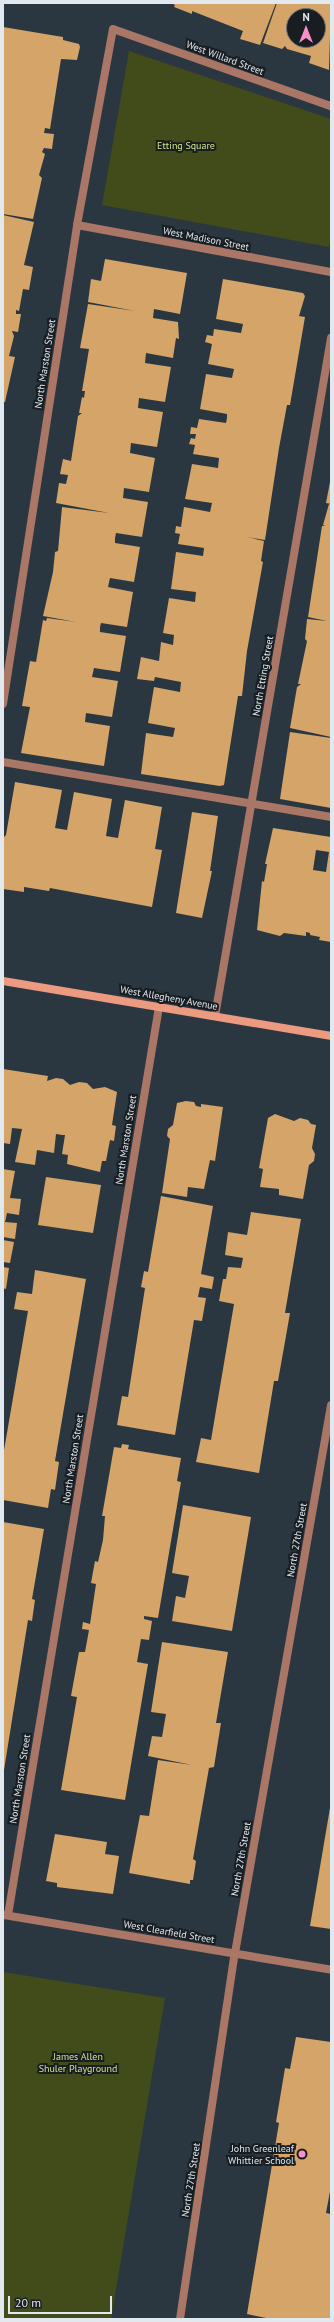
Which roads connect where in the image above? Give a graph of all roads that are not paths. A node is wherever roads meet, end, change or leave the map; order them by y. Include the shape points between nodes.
1 (113, 29) joint
2 (331, 106) edge
3 (77, 225) junction
4 (331, 272) edge
5 (331, 338) edge
6 (3, 704) edge
7 (3, 762) edge
8 (252, 803) junction
9 (331, 817) edge
10 (3, 981) edge
11 (159, 1007) junction
12 (215, 1016) junction
13 (331, 1036) edge
14 (331, 1405) edge
15 (6, 1915) edge
16 (235, 1954) junction
17 (331, 1970) edge
18 (180, 2319) edge

1 - 2 street, West Willard Street
1 - 3 street, North Marston Street
3 - 4 street, West Madison Street
3 - 6 street, North Marston Street
5 - 8 street, North Etting Street
7 - 8 street
8 - 9 street
8 - 12 street, North Etting Street
10 - 11 main road, West Allegheny Avenue
11 - 12 main road, West Allegheny Avenue
11 - 15 street, North Marston Street
12 - 13 main road, West Allegheny Avenue
14 - 16 street, North 27th Street
15 - 16 street, West Clearfield Street
16 - 17 street, West Clearfield Street
16 - 18 street, North 27th Street

